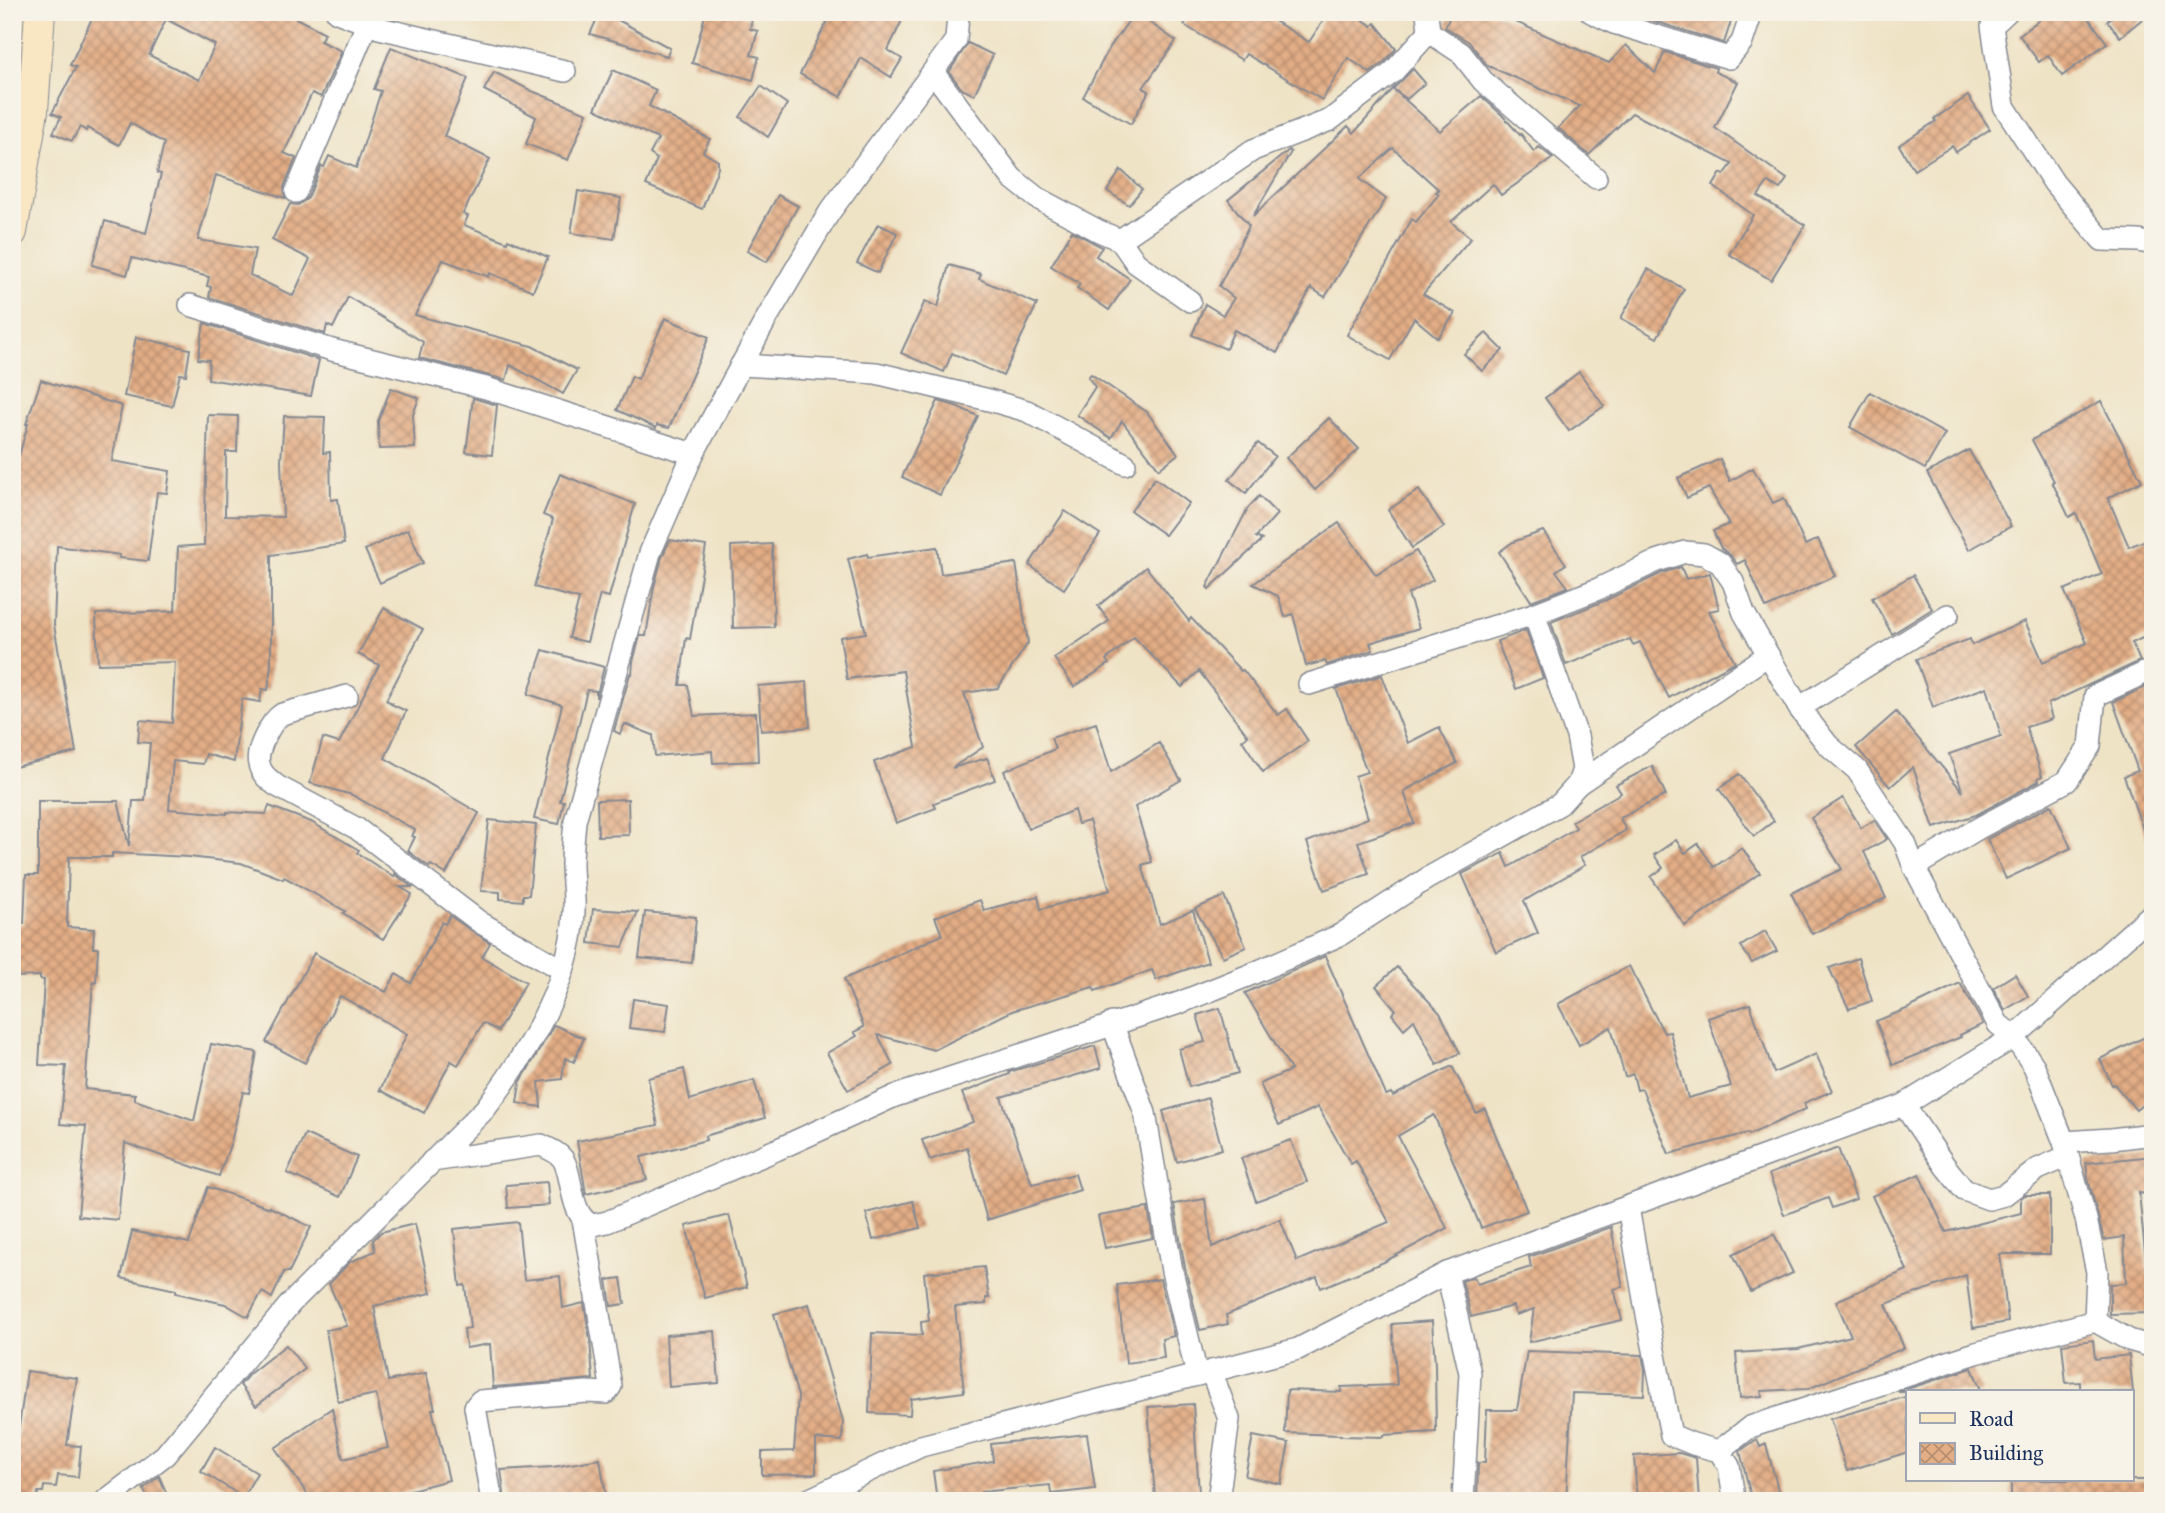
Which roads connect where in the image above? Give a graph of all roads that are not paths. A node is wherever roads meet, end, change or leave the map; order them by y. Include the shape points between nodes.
1 (40, 12) edge
2 (337, 12) edge
3 (1591, 12) edge
4 (1752, 12) edge
5 (2007, 12) edge
6 (957, 13) edge
7 (1616, 18) edge
8 (1428, 22) edge
9 (367, 24) junction
10 (565, 71) dead end
11 (933, 72) junction
12 (1596, 178) dead end
13 (296, 192) dead end
14 (12, 232) edge
15 (1120, 240) junction
16 (2153, 244) edge
17 (1190, 301) dead end
18 (190, 305) dead end
19 (741, 365) junction
20 (693, 454) junction
21 (1125, 464) dead end
22 (1534, 614) junction
23 (1948, 615) dead end
24 (1768, 654) junction
25 (2153, 669) edge
26 (1309, 684) dead end
27 (347, 696) dead end
28 (1799, 708) junction
29 (1578, 784) junction
30 (1914, 867) junction
31 (2153, 913) edge
32 (563, 970) junction
33 (1112, 1023) junction
34 (2014, 1037) junction
35 (1904, 1105) junction
36 (2153, 1134) edge
37 (2066, 1149) junction
38 (432, 1161) junction
39 (1628, 1207) junction
40 (583, 1219) junction
41 (1447, 1273) junction
42 (2095, 1321) junction
43 (2153, 1347) edge
44 (1204, 1373) junction
45 (1719, 1451) junction
46 (1733, 1491) dead end
47 (105, 1501) edge
48 (492, 1501) edge
49 (806, 1501) edge
50 (1218, 1501) edge
51 (1463, 1501) edge

1 - 14 street via 33,111
2 - 9 street
3 - 7 street
4 - 7 street via 1742,42 1729,58
5 - 16 street via 1992,26 2004,106 2054,183 2102,240
6 - 11 street via 956,40
8 - 12 street via 1483,81
8 - 15 street via 1393,72 1330,120 1253,150
9 - 10 street
9 - 13 street
11 - 15 street via 1012,178 1037,198
11 - 19 street via 829,213
15 - 17 street via 1136,263
18 - 20 street via 332,350 486,388
19 - 20 street
19 - 21 street via 876,373 989,400 1027,411
20 - 32 street via 650,553 575,821 574,912
22 - 24 street via 1657,561 1685,552 1704,554 1720,563
22 - 26 street
22 - 29 street via 1577,736 1583,769
23 - 28 street
24 - 28 street
24 - 29 street
25 - 30 street via 2095,696 2090,746 2067,781
27 - 32 street via 275,718 258,760 267,778 356,828 481,923
28 - 30 street via 1828,745 1857,770 1905,843
29 - 33 street via 1560,804 1340,934 1179,1003
30 - 34 street via 1998,1024
31 - 34 street
32 - 38 street via 553,1000 508,1080 485,1110
33 - 40 street via 895,1096 607,1222 593,1225
33 - 44 street via 1145,1113 1172,1271
34 - 35 street
34 - 37 street via 2034,1066
35 - 37 street via 1964,1190 1989,1199 2004,1195
35 - 39 street
36 - 37 street
37 - 42 street via 2097,1272
38 - 40 street via 541,1145 564,1161
38 - 47 street via 291,1303 165,1455
39 - 41 street
39 - 45 street via 1671,1435
40 - 48 street via 611,1386 606,1393 480,1401 475,1407
41 - 44 street via 1298,1349
41 - 51 street via 1470,1373
42 - 43 street
42 - 45 street via 1976,1353 1751,1427
44 - 49 street via 921,1446
44 - 50 street via 1229,1419
45 - 46 street via 1729,1466

